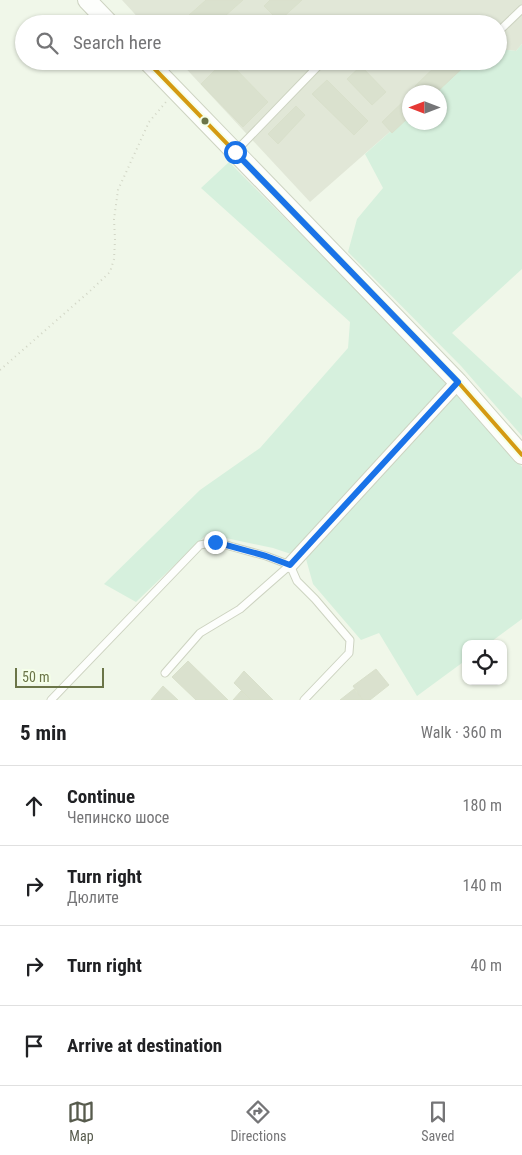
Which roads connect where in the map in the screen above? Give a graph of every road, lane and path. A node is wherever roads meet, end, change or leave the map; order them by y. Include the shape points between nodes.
1 (87, 0) edge
2 (522, 9) edge
3 (101, 15) edge
4 (507, 23) edge
5 (155, 70) edge
6 (314, 70) edge
7 (175, 91) junction
8 (235, 152) junction
9 (0, 370) edge
10 (458, 382) junction
11 (522, 455) edge
12 (290, 565) junction
13 (166, 673) dead end
14 (51, 700) edge
15 (304, 700) edge

1 - 3 street
2 - 4 lane
5 - 7 street
6 - 8 lane
7 - 8 street
7 - 9 path via 149,122 118,190 114,259 110,272
8 - 10 street
10 - 11 street
10 - 12 street
12 - 13 lane via 240,609 200,633
12 - 14 lane via 215,542 200,546
12 - 15 lane via 297,581 350,640 349,653

